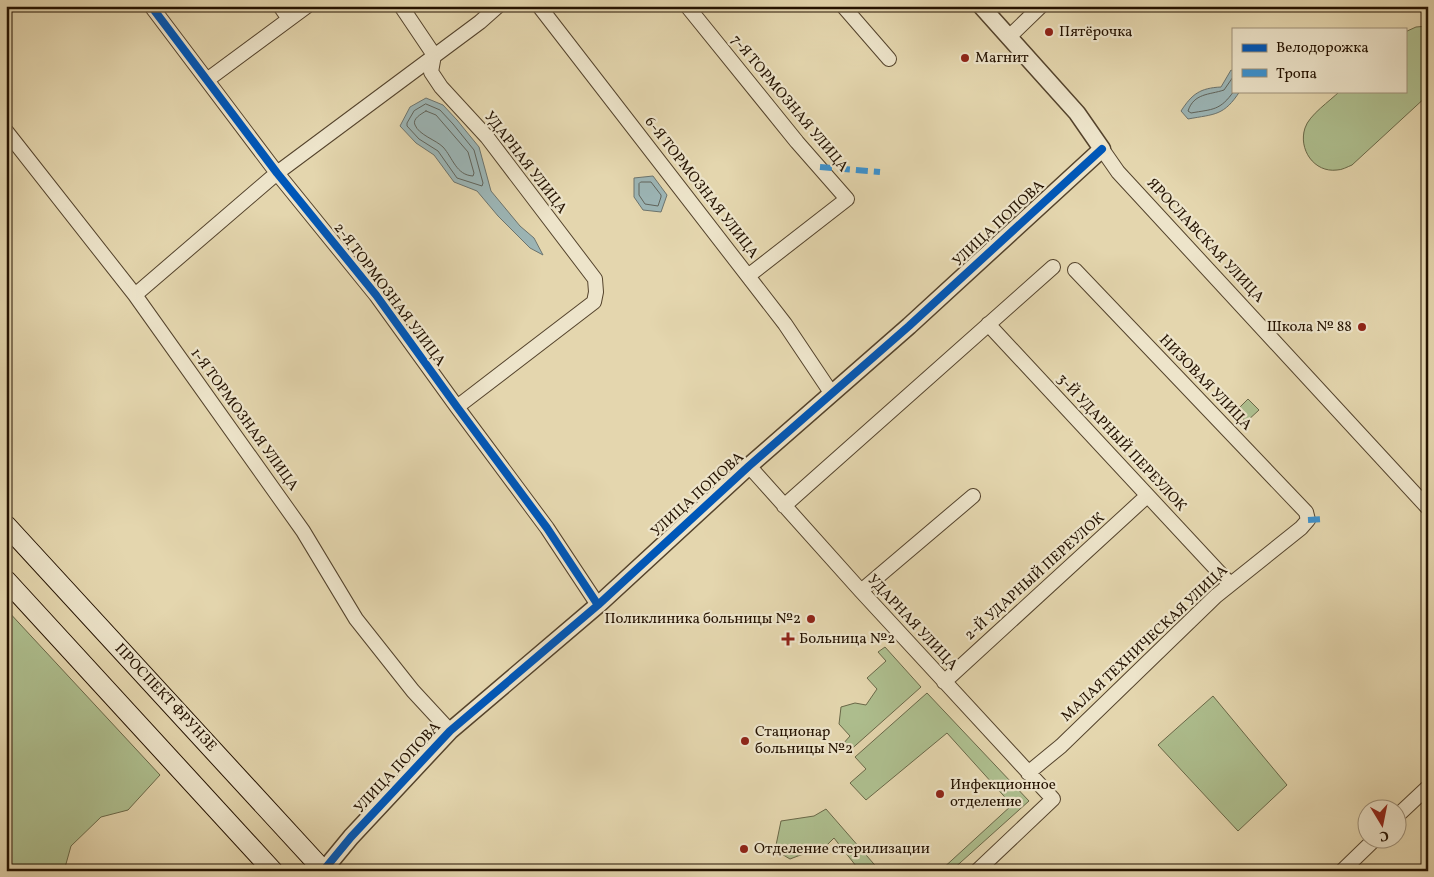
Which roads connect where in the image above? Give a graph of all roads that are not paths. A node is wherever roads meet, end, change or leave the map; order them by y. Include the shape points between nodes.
1 (151, 6) edge
2 (280, 6) edge
3 (307, 6) edge
4 (402, 6) edge
5 (498, 6) edge
6 (539, 6) edge
7 (687, 6) edge
8 (843, 6) edge
9 (981, 6) edge
10 (1042, 6) edge
11 (289, 19) junction
12 (1009, 37) junction
13 (434, 55) junction
14 (889, 59) dead end
15 (208, 80) junction
16 (6, 131) edge
17 (1102, 149) junction
18 (277, 173) junction
19 (1052, 267) dead end
20 (1074, 270) dead end
21 (748, 276) junction
22 (135, 295) junction
23 (988, 324) junction
24 (832, 394) junction
25 (457, 407) junction
26 (749, 466) junction
27 (973, 496) dead end
28 (1147, 496) junction
29 (784, 506) junction
30 (1428, 508) edge
31 (1308, 520) joint
32 (6, 525) edge
33 (6, 580) edge
34 (1230, 584) junction
35 (861, 591) junction
36 (598, 605) junction
37 (944, 682) junction
38 (450, 731) junction
39 (1028, 773) junction
40 (1428, 786) edge
41 (1406, 807) edge
42 (1364, 850) edge
43 (273, 871) edge
44 (323, 871) edge
45 (977, 871) edge
46 (1342, 871) edge

1 - 15 street, 2-Я ТОРМОЗНАЯ УЛИЦА
2 - 11 street
3 - 11 street
4 - 13 street
5 - 13 street
6 - 21 street, 6-Я ТОРМОЗНАЯ УЛИЦА
7 - 21 street, 7-Я ТОРМОЗНАЯ УЛИЦА via 847,199
8 - 14 street
9 - 12 street
10 - 12 street
11 - 15 street
12 - 17 street via 1077,113
13 - 18 street
13 - 25 street, УДАРНАЯ УЛИЦА via 431,72 440,87 487,137 595,279 596,292 594,302
15 - 18 street, 2-Я ТОРМОЗНАЯ УЛИЦА
16 - 22 street, 1-Я ТОРМОЗНАЯ УЛИЦА
17 - 24 street, УЛИЦА ПОПОВА
17 - 30 street, ЯРОСЛАВСКАЯ УЛИЦА via 1118,172
18 - 22 street
18 - 25 street, 2-Я ТОРМОЗНАЯ УЛИЦА via 376,295
19 - 23 street
20 - 31 street, НИЗОВАЯ УЛИЦА via 1306,512
21 - 24 street, 6-Я ТОРМОЗНАЯ УЛИЦА via 786,324
22 - 38 street, 1-Я ТОРМОЗНАЯ УЛИЦА via 303,531 356,619 403,680
23 - 28 street, 3-Й УДАРНЫЙ ПЕРЕУЛОК
23 - 29 street
24 - 26 street, УЛИЦА ПОПОВА
25 - 36 street, 2-Я ТОРМОЗНАЯ УЛИЦА via 547,528
26 - 29 street, УДАРНАЯ УЛИЦА
26 - 36 street, УЛИЦА ПОПОВА
27 - 35 street
28 - 34 street, 3-Й УДАРНЫЙ ПЕРЕУЛОК
28 - 37 street, 2-Й УДАРНЫЙ ПЕРЕУЛОК
29 - 35 street, УДАРНАЯ УЛИЦА
31 - 34 street, МАЛАЯ ТЕХНИЧЕСКАЯ УЛИЦА
32 - 44 main road, ПРОСПЕКТ ФРУНЗЕ
33 - 43 main road
34 - 39 street, МАЛАЯ ТЕХНИЧЕСКАЯ УЛИЦА via 1061,746
35 - 37 street, УДАРНАЯ УЛИЦА
36 - 38 street, УЛИЦА ПОПОВА
37 - 39 street, УДАРНАЯ УЛИЦА
38 - 44 street, УЛИЦА ПОПОВА
39 - 45 street, УДАРНАЯ УЛИЦА via 1053,800
40 - 41 street
42 - 46 street

